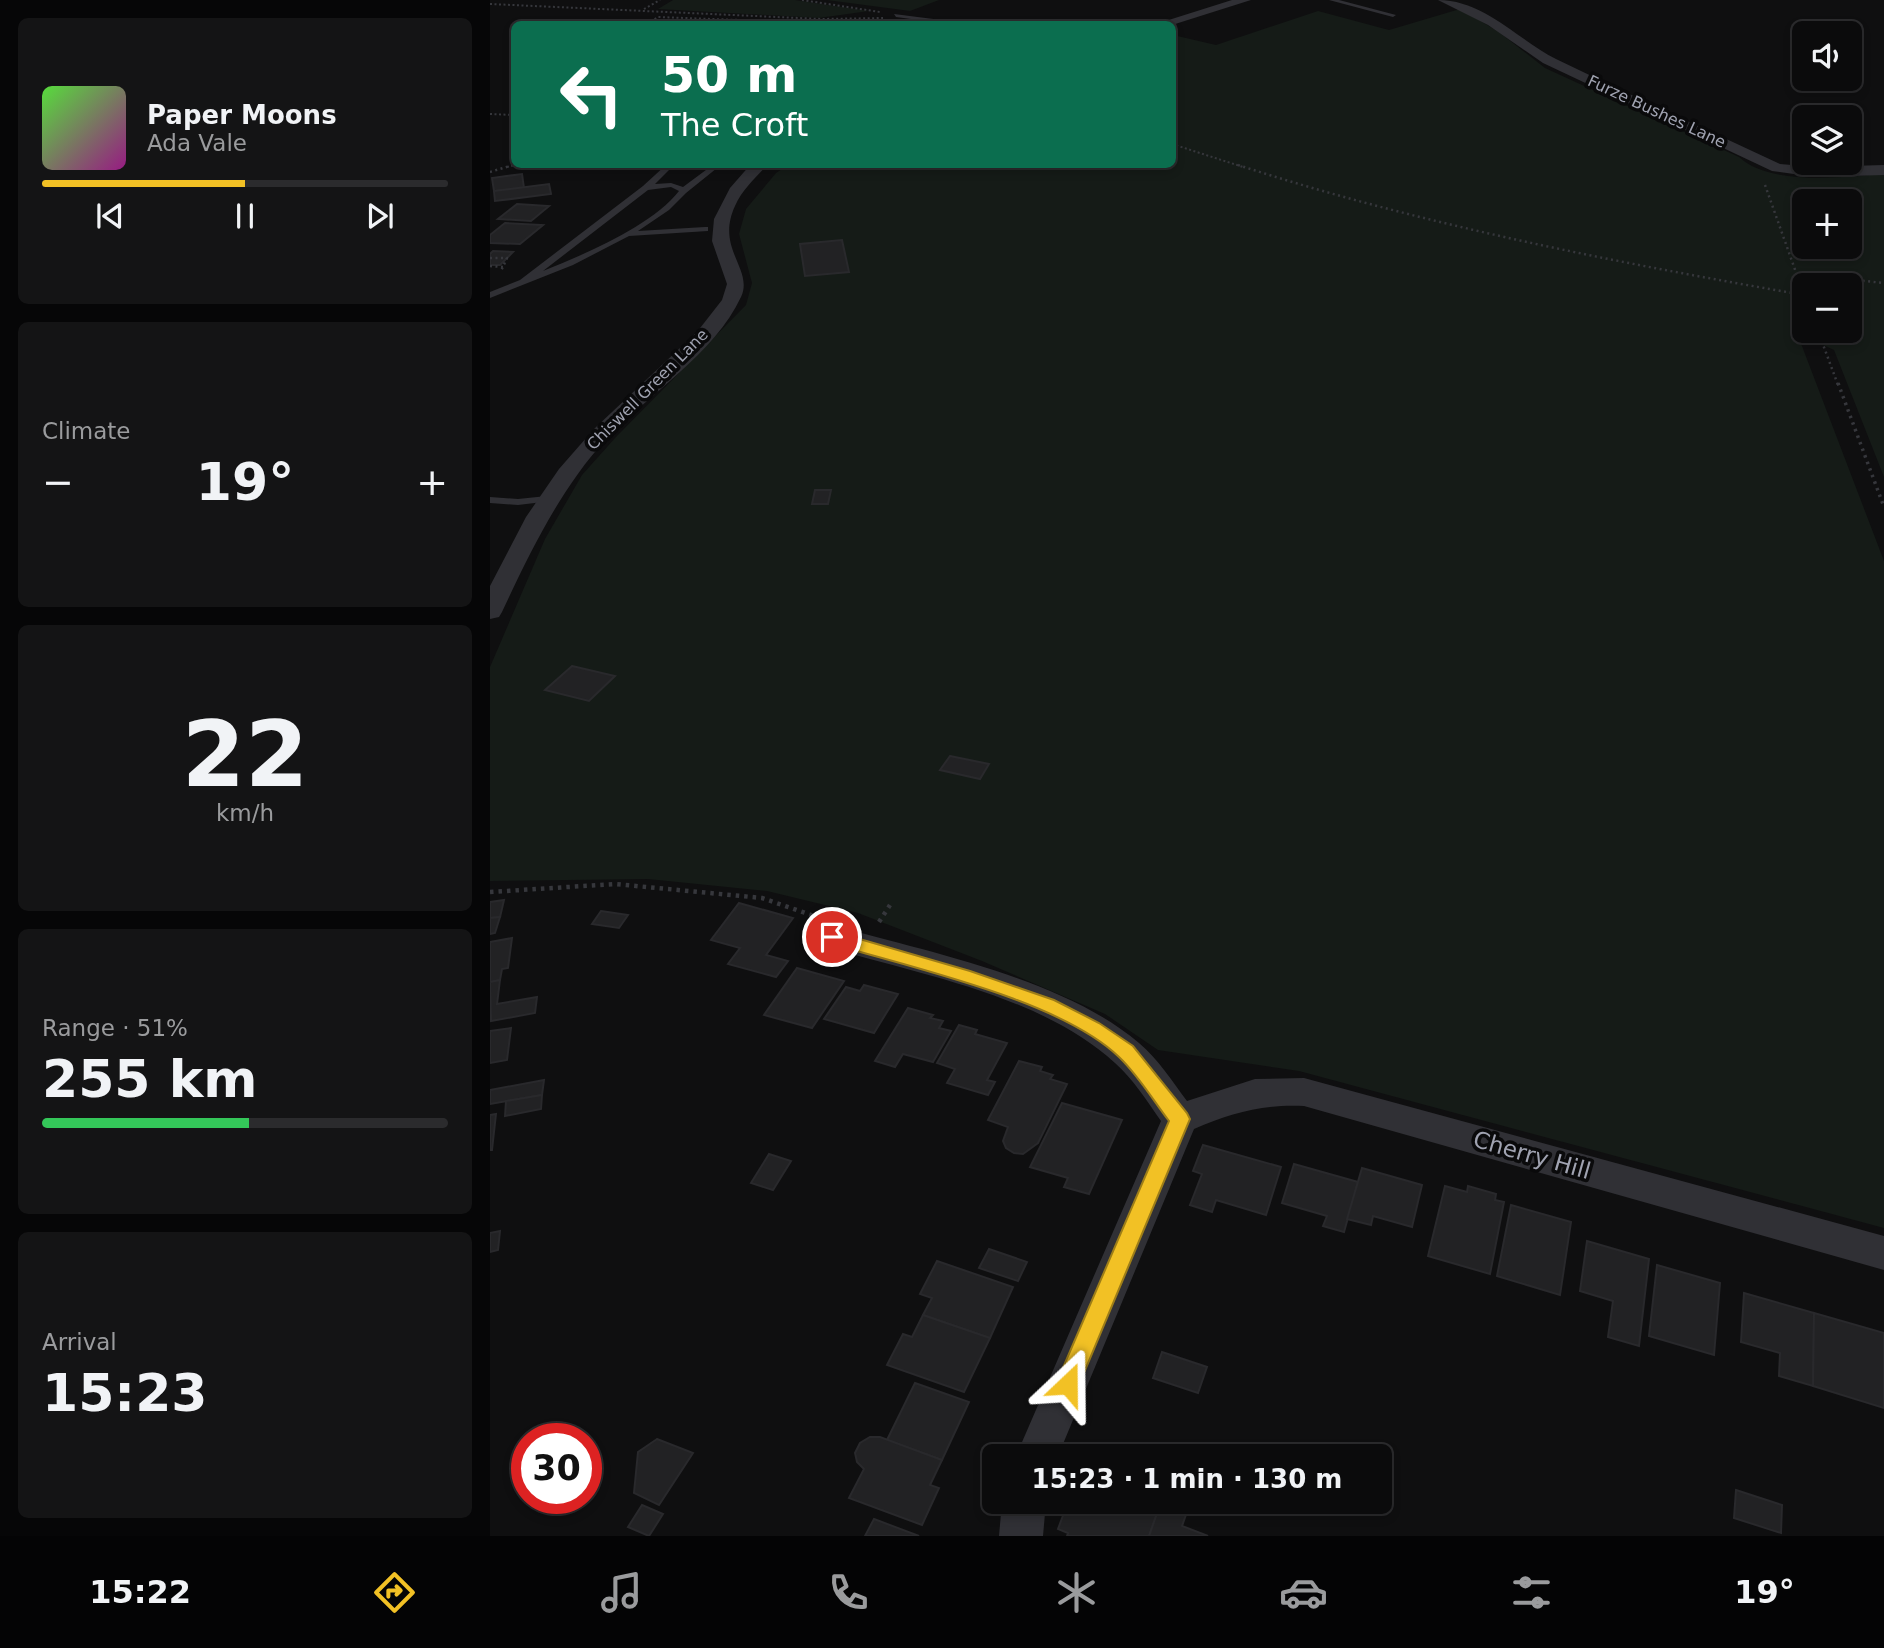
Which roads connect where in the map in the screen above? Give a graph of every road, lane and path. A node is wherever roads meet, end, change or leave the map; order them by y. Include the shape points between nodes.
1 (660, 0) edge
2 (802, 0) edge
3 (1245, 0) edge
4 (1332, 0) edge
5 (1444, 0) edge
6 (490, 4) edge
7 (643, 10) junction
8 (897, 15) joint
9 (1393, 15) dead end
10 (884, 18) dead end
11 (701, 19) junction
12 (744, 20) joint
13 (652, 21) edge
14 (692, 21) edge
15 (706, 21) edge
16 (754, 21) edge
17 (937, 21) edge
18 (1172, 21) edge
19 (490, 114) edge
20 (511, 115) edge
21 (1176, 145) edge
22 (1760, 161) junction
23 (511, 166) edge
24 (668, 168) edge
25 (714, 168) edge
26 (755, 168) edge
27 (1884, 170) edge
28 (490, 172) edge
29 (646, 188) junction
30 (683, 191) junction
31 (705, 229) dead end
32 (629, 234) junction
33 (490, 258) edge
34 (507, 258) dead end
35 (491, 266) edge
36 (503, 267) dead end
37 (1797, 273) edge
38 (1862, 281) edge
39 (522, 283) junction
40 (1884, 283) edge
41 (1792, 293) edge
42 (490, 295) edge
43 (1822, 343) edge
44 (547, 499) junction
45 (493, 504) edge
46 (1884, 507) edge
47 (490, 612) edge
48 (490, 892) edge
49 (832, 937) joint
50 (1180, 1119) junction
51 (1884, 1253) edge
52 (1042, 1444) edge
53 (1023, 1514) edge
54 (1021, 1536) edge

1 - 7 path
2 - 8 path
3 - 18 street
4 - 9 lane
5 - 22 street, Furze Bushes Lane via 1492,22 1549,60
6 - 7 path
7 - 10 path
8 - 17 lane
11 - 12 path
11 - 13 path via 658,17
11 - 14 path
11 - 15 path
12 - 16 path
19 - 20 path
21 - 41 path via 1323,192 1465,228
22 - 27 street, Furze Bushes Lane via 1777,168 1815,172
22 - 37 path
23 - 28 path
24 - 29 lane
25 - 30 lane
26 - 44 street, Chiswell Green Lane via 722,218 722,249 736,280 730,302 703,335 600,434
29 - 30 lane via 664,184
29 - 39 lane
30 - 32 lane
31 - 32 lane
32 - 39 lane via 576,263
33 - 34 path
35 - 36 path
38 - 40 path
39 - 42 lane
43 - 46 path
44 - 45 lane
44 - 47 street, Chiswell Green Lane
48 - 49 path via 615,884 762,898 828,921
49 - 50 street via 970,978 1047,1005 1092,1028 1126,1052
50 - 51 street, Cherry Hill via 1251,1092 1304,1092
50 - 52 street
53 - 54 street

